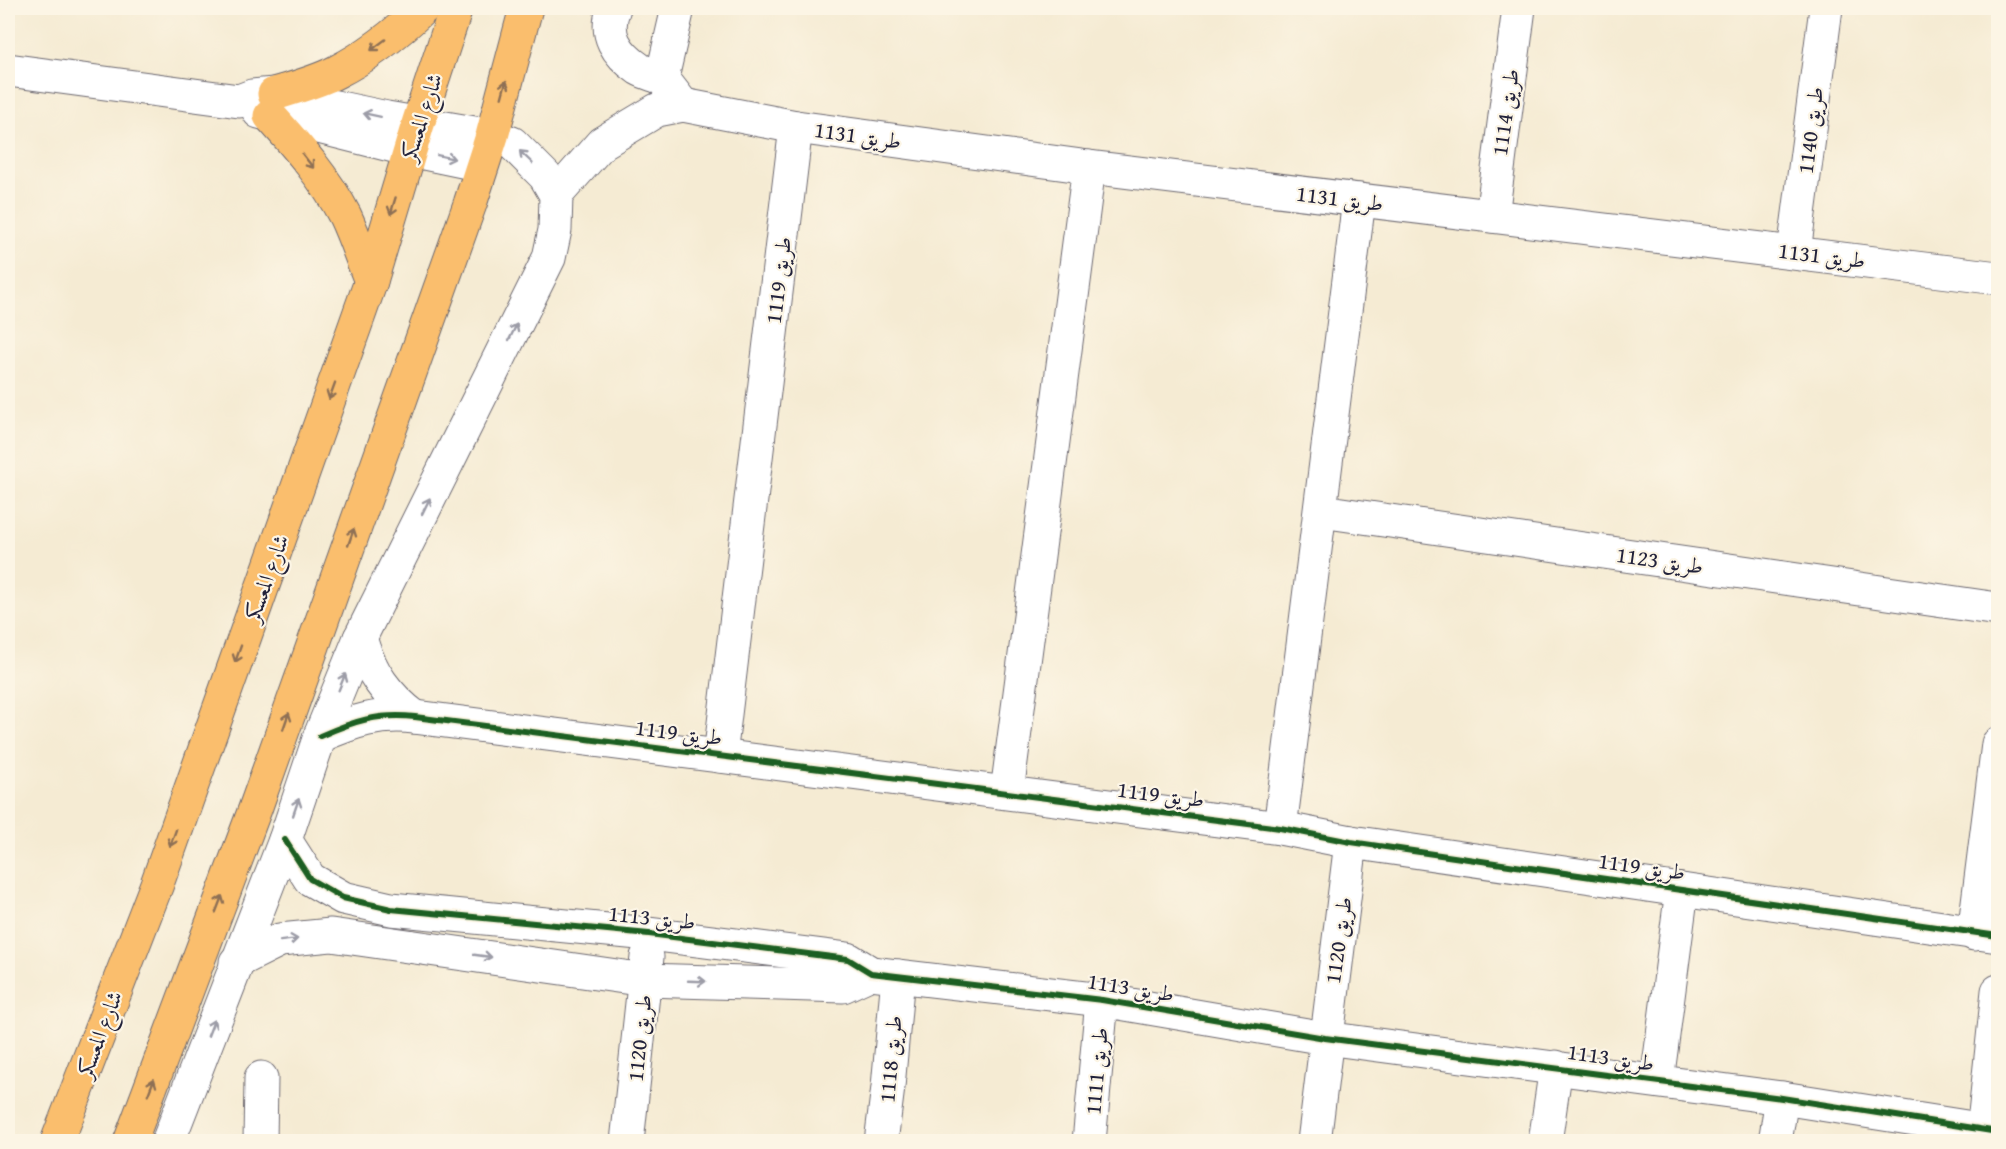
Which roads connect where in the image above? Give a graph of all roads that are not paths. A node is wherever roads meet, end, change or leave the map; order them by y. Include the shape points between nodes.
1 (423, 8) edge
2 (456, 8) edge
3 (526, 8) edge
4 (614, 8) edge
5 (678, 8) edge
6 (1519, 8) edge
7 (1826, 8) edge
8 (8, 70) edge
9 (662, 78) junction
10 (272, 105) junction
11 (683, 105) junction
12 (796, 127) junction
13 (414, 137) junction
14 (487, 151) junction
15 (1089, 167) junction
16 (556, 195) junction
17 (1359, 200) junction
18 (1492, 216) junction
19 (1794, 252) junction
20 (1998, 278) edge
21 (371, 281) junction
22 (1321, 511) junction
23 (1998, 609) edge
24 (360, 638) junction
25 (416, 717) junction
26 (320, 736) junction
27 (1998, 744) edge
28 (720, 756) junction
29 (1007, 792) junction
30 (1280, 828) junction
31 (285, 840) junction
32 (1351, 842) junction
33 (1682, 890) junction
34 (649, 934) junction
35 (1986, 935) edge
36 (236, 962) junction
37 (884, 975) junction
38 (645, 980) junction
39 (1998, 991) edge
40 (1102, 1000) junction
41 (1325, 1038) junction
42 (1556, 1067) junction
43 (261, 1078) dead end
44 (1657, 1081) junction
45 (1782, 1098) junction
46 (1988, 1135) edge
47 (57, 1142) edge
48 (130, 1142) edge
49 (168, 1142) edge
50 (260, 1142) edge
51 (627, 1142) edge
52 (881, 1142) edge
53 (1089, 1142) edge
54 (1314, 1142) edge
55 (1545, 1142) edge
56 (1775, 1142) edge

1 -> 10 main road via 372,50
2 - 13 main road, شارع المعسكر
14 -> 3 main road
4 - 9 street via 609,20 612,42 640,70
5 - 9 street
6 - 18 street, طريق 1114
7 - 19 street, طريق 1140
8 - 10 street via 239,101 252,96
9 - 11 street
10 - 13 street
10 -> 21 main road via 345,217
11 - 12 street, طريق 1131
11 - 16 street via 657,110 602,143
12 - 15 street, طريق 1131
12 - 28 street, طريق 1119
13 - 14 street
13 -> 21 main road, شارع المعسكر
16 -> 14 street via 546,176 512,144
48 -> 14 main road via 255,809
15 - 17 street, طريق 1131
15 - 29 street
24 -> 16 street via 549,258
17 - 18 street, طريق 1131
17 - 22 street
18 - 19 street, طريق 1131
19 - 20 street, طريق 1131
21 -> 47 main road, شارع المعسكر via 157,884
22 - 23 street, طريق 1123
22 - 30 street
24 - 25 street via 386,691
26 -> 24 street
25 - 26 street, طريق 1119 via 377,716
25 - 28 street, طريق 1119
31 -> 26 street
27 - 35 street
28 - 29 street, طريق 1119
29 - 30 street, طريق 1119
30 - 32 street, طريق 1119
31 - 34 street, طريق 1113 via 310,879 343,898 391,909
31 - 36 street
32 - 33 street, طريق 1119
32 - 41 street, طريق 1120
33 - 35 street, طريق 1119
33 - 44 street
34 - 37 street, طريق 1113 via 848,959
34 - 38 street, طريق 1120
36 -> 38 street via 280,940 331,935
49 -> 36 street
38 -> 37 street via 843,986
37 - 40 street, طريق 1113
37 - 52 street, طريق 1118 via 888,1087
38 - 51 street, طريق 1120
39 - 46 street
40 - 41 street, طريق 1113
40 - 53 street, طريق 1111
41 - 42 street, طريق 1113
41 - 54 street
42 - 44 street, طريق 1113
42 - 55 street
43 - 50 street
44 - 45 street, طريق 1113
45 - 46 street, طريق 1113
45 - 56 street

